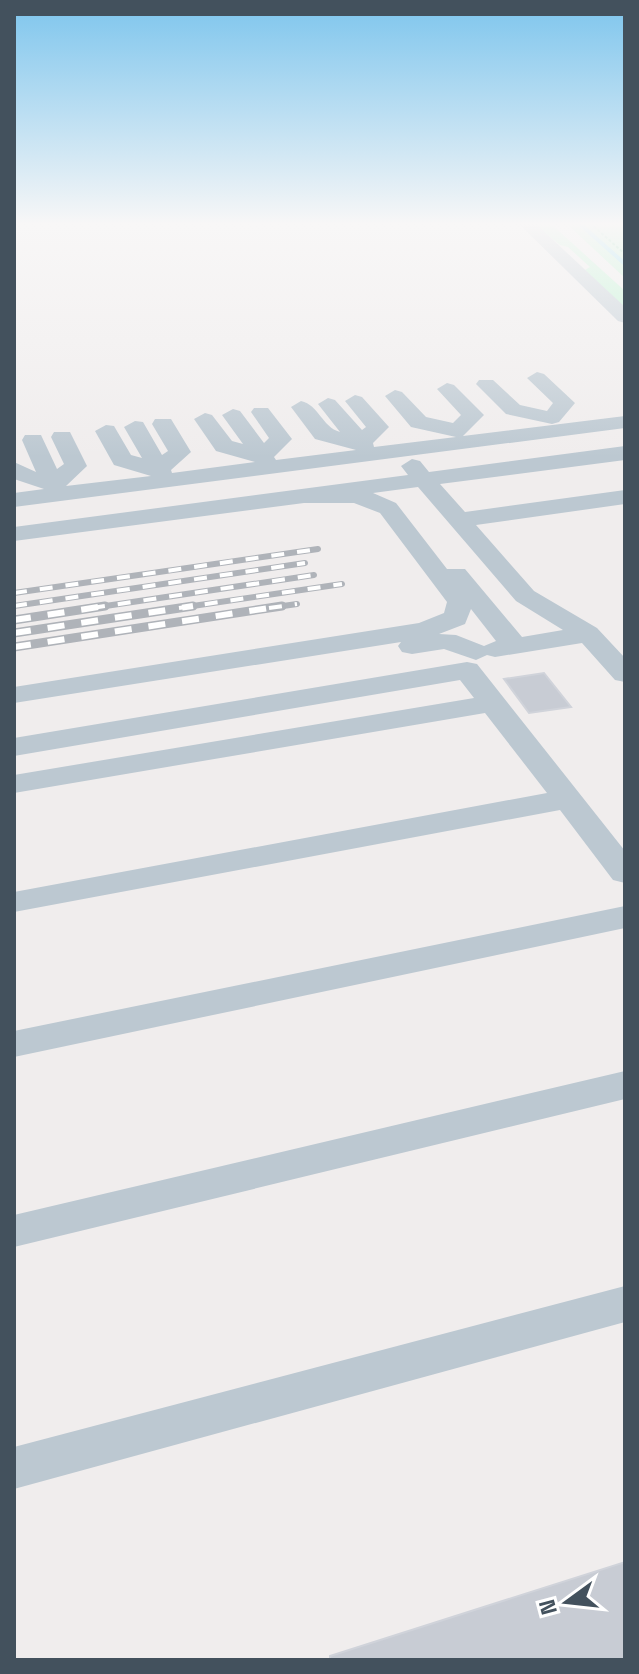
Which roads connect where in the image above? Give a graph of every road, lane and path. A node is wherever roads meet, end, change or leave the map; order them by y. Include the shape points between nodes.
1 (608, 301) edge
2 (625, 317) edge
3 (625, 422) edge
4 (559, 424) junction
5 (464, 436) junction
6 (38, 440) edge
7 (366, 449) junction
8 (399, 451) junction
9 (625, 453) edge
10 (266, 462) junction
11 (14, 469) edge
12 (162, 475) junction
13 (414, 480) junction
14 (55, 489) junction
15 (101, 489) junction
16 (294, 496) junction
17 (625, 497) edge
18 (14, 500) edge
19 (117, 520) junction
20 (459, 520) junction
21 (14, 534) edge
22 (588, 634) junction
23 (515, 646) junction
24 (472, 661) junction
25 (625, 674) edge
26 (14, 695) edge
27 (493, 703) junction
28 (14, 710) edge
29 (14, 747) edge
30 (14, 784) edge
31 (567, 799) junction
32 (619, 858) edge
33 (14, 902) edge
34 (625, 917) edge
35 (14, 1044) edge
36 (625, 1085) edge
37 (14, 1231) edge
38 (625, 1304) edge
39 (14, 1468) edge

1 - 2 lane
3 - 4 lane
4 - 4 lane via 513,410 511,381 548,405
4 - 5 lane
5 - 5 lane via 419,422 422,394
5 - 8 lane
6 - 14 lane via 26,472
6 - 14 lane via 76,466
7 - 7 lane via 323,434 328,404 378,427
7 - 8 lane
7 - 10 lane
8 - 13 lane
9 - 13 lane
10 - 10 lane via 224,446 233,415 281,439
10 - 12 lane
11 - 14 lane
12 - 12 lane via 122,460 135,427 180,452
12 - 15 lane
13 - 16 lane
13 - 20 lane
13 - 23 lane via 393,487 390,496
14 - 15 lane
14 - 18 lane
15 - 19 lane
16 - 19 lane
16 - 26 lane via 353,494 388,508 460,602 456,618 425,630
17 - 20 lane
19 - 21 lane
20 - 22 lane via 525,596
22 - 23 lane
22 - 25 lane
23 - 24 lane
24 - 27 lane
24 - 28 lane via 446,641
24 - 29 lane
27 - 30 lane
27 - 31 lane
31 - 32 lane
31 - 33 lane
34 - 35 lane
36 - 37 lane
38 - 39 lane

